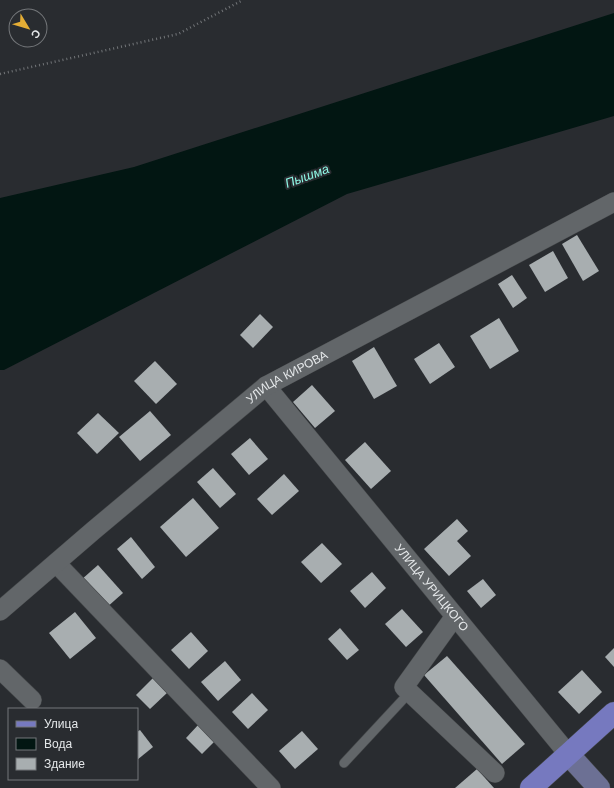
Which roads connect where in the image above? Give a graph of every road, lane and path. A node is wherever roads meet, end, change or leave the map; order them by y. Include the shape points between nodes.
1 (243, 0) edge
2 (0, 74) edge
3 (614, 202) edge
4 (266, 386) junction
5 (56, 563) junction
6 (0, 611) edge
7 (455, 616) junction
8 (0, 669) edge
9 (410, 692) junction
10 (32, 700) dead end
11 (614, 713) edge
12 (568, 755) junction
13 (344, 763) dead end
14 (495, 773) dead end
15 (271, 788) edge
16 (531, 788) edge
17 (599, 788) edge

1 - 2 path via 178,34
3 - 4 street, УЛИЦА КИРОВА
4 - 5 street, УЛИЦА КИРОВА
4 - 7 street, УЛИЦА УРИЦКОГО
5 - 6 street, УЛИЦА КИРОВА
5 - 15 street
7 - 9 street via 404,687
7 - 12 street, УЛИЦА УРИЦКОГО
8 - 10 street
9 - 13 lane
9 - 14 street
11 - 12 main road
12 - 16 main road
12 - 17 main road, УЛИЦА УРИЦКОГО

